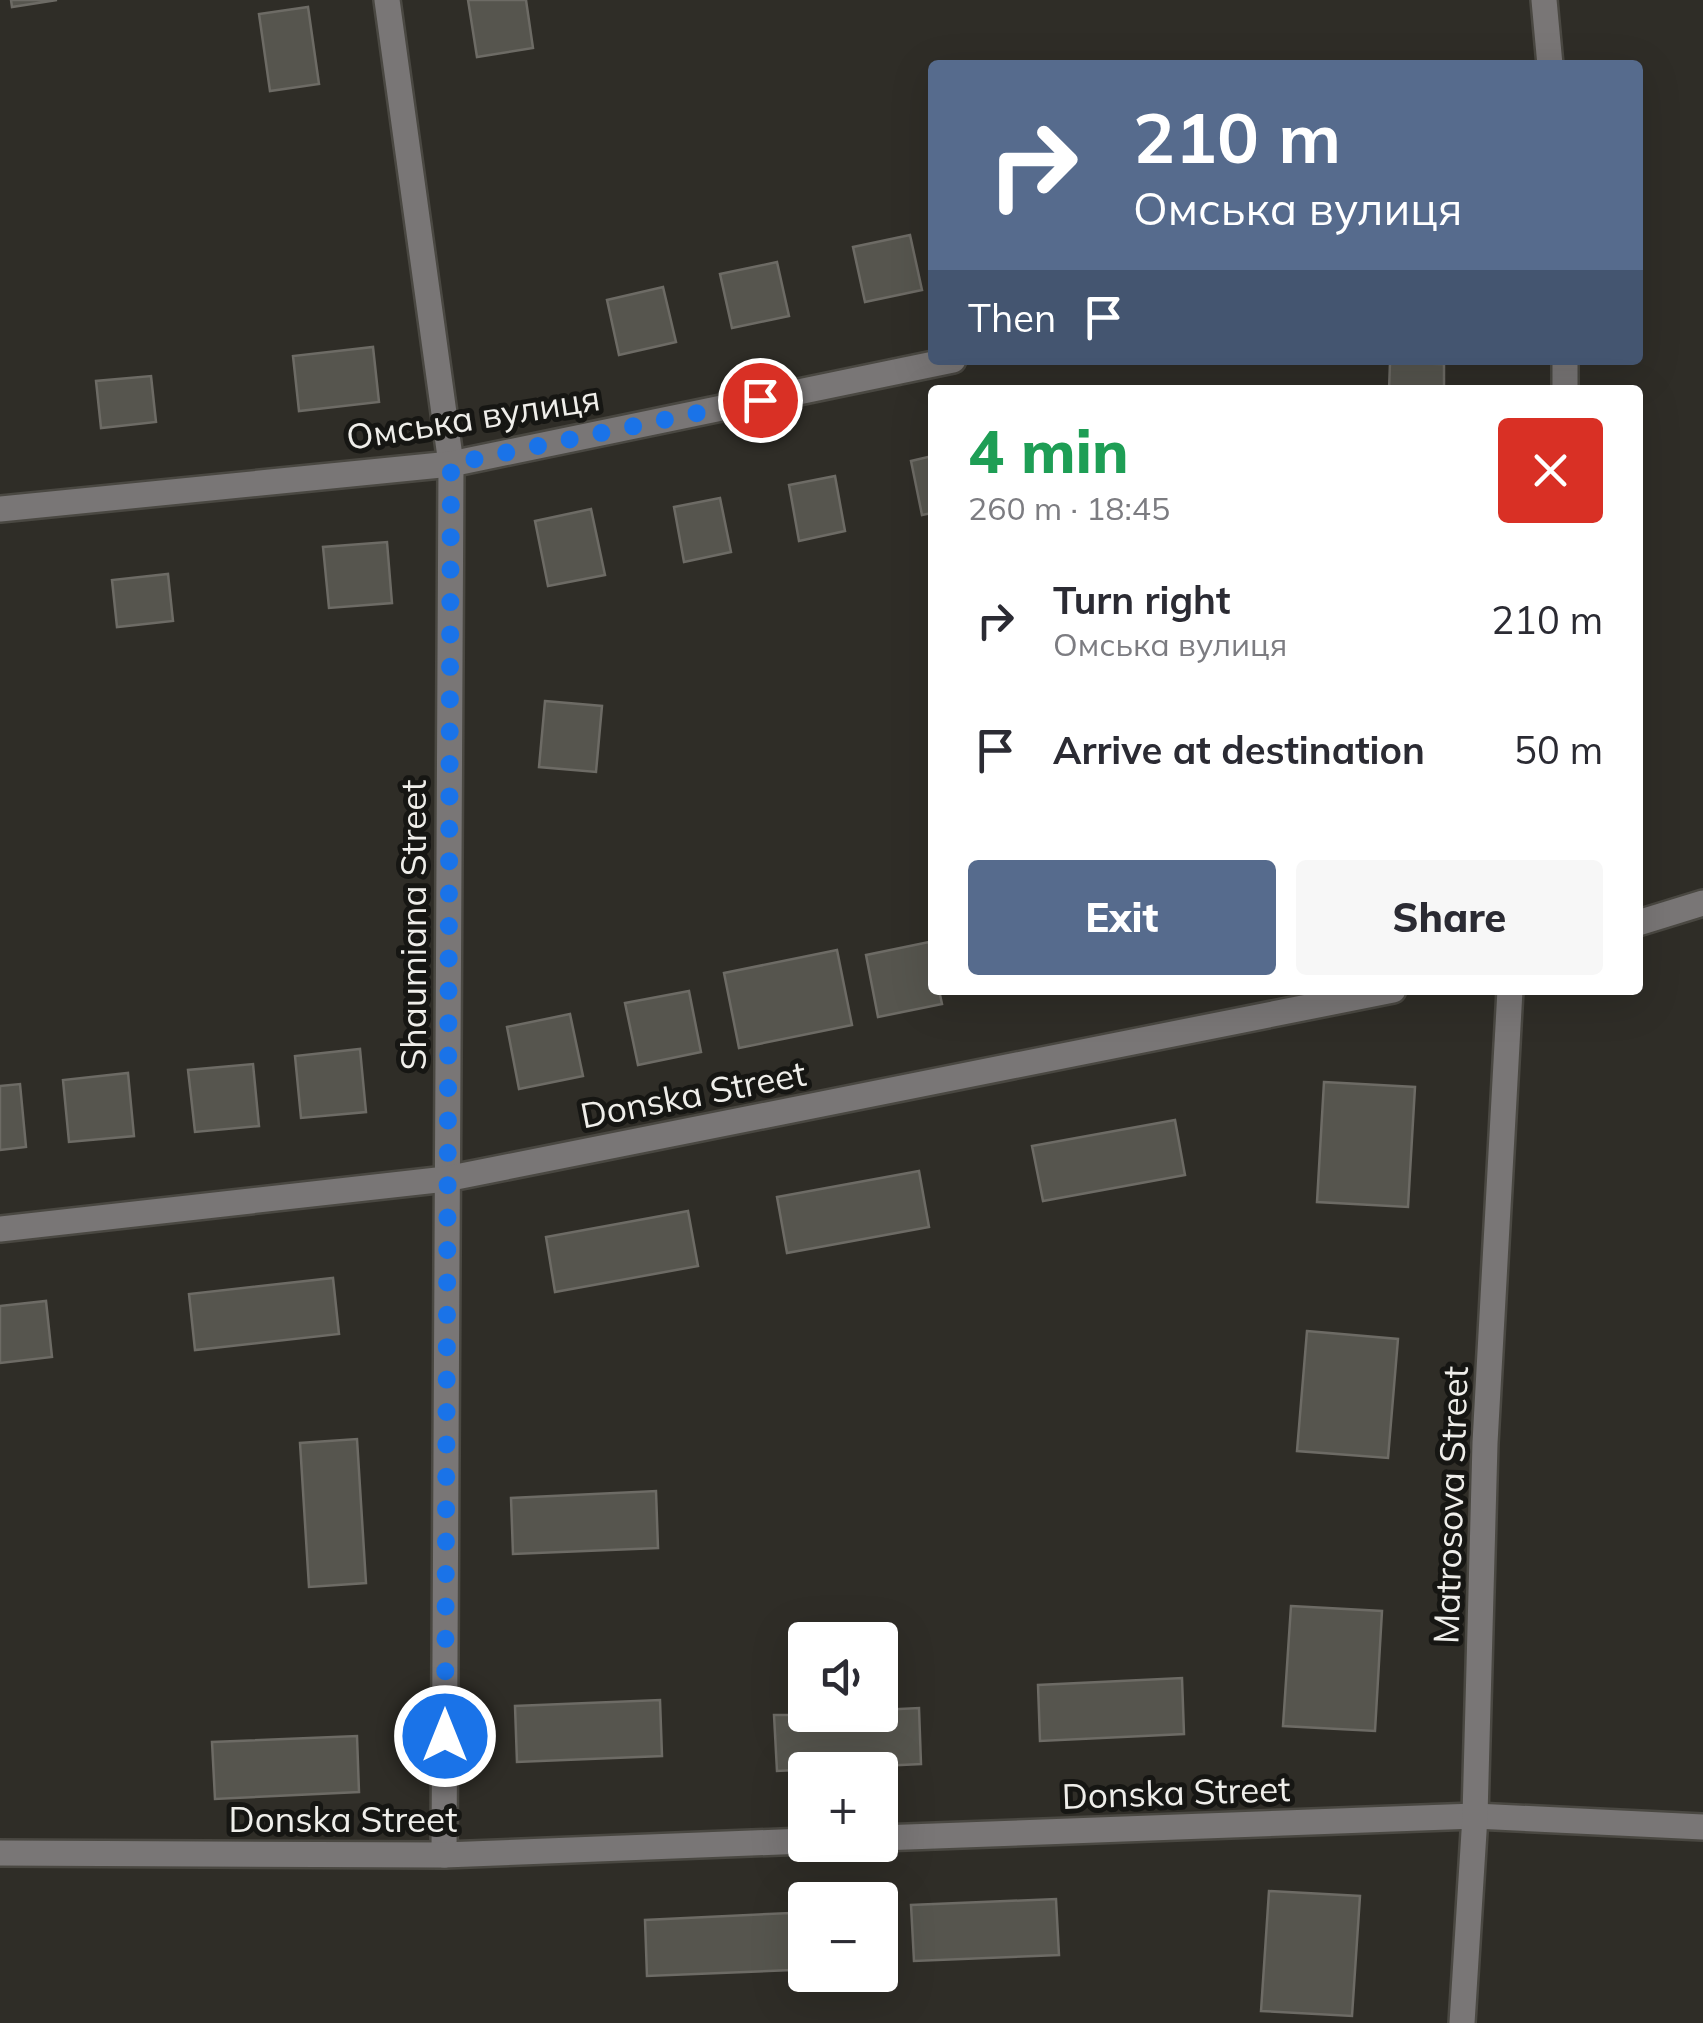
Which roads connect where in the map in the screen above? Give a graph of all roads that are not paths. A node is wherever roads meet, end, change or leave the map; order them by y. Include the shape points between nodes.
1 (387, 0) edge
2 (1544, 0) edge
3 (1550, 60) edge
4 (928, 365) edge
5 (451, 464) junction
6 (0, 509) edge
7 (1703, 903) edge
8 (1643, 921) edge
9 (1368, 995) edge
10 (1510, 995) edge
11 (446, 1178) junction
12 (0, 1229) edge
13 (1476, 1816) junction
14 (1703, 1827) edge
15 (898, 1837) edge
16 (788, 1842) edge
17 (0, 1853) edge
18 (444, 1855) junction
19 (1462, 2023) edge

1 - 5 street, Shaumiana Street
2 - 3 street
4 - 5 street, Омська вулиця
5 - 6 street, Омська вулиця
5 - 11 street, Shaumiana Street
7 - 8 street
9 - 11 street, Donska Street
10 - 13 street, Matrosova Street via 1486,1443
11 - 12 street, Donska Street
11 - 18 street, Shaumiana Street
13 - 14 street, Donska Street
13 - 15 street, Donska Street
13 - 19 street, Matrosova Street
16 - 18 street, Donska Street
17 - 18 street, Donska Street

